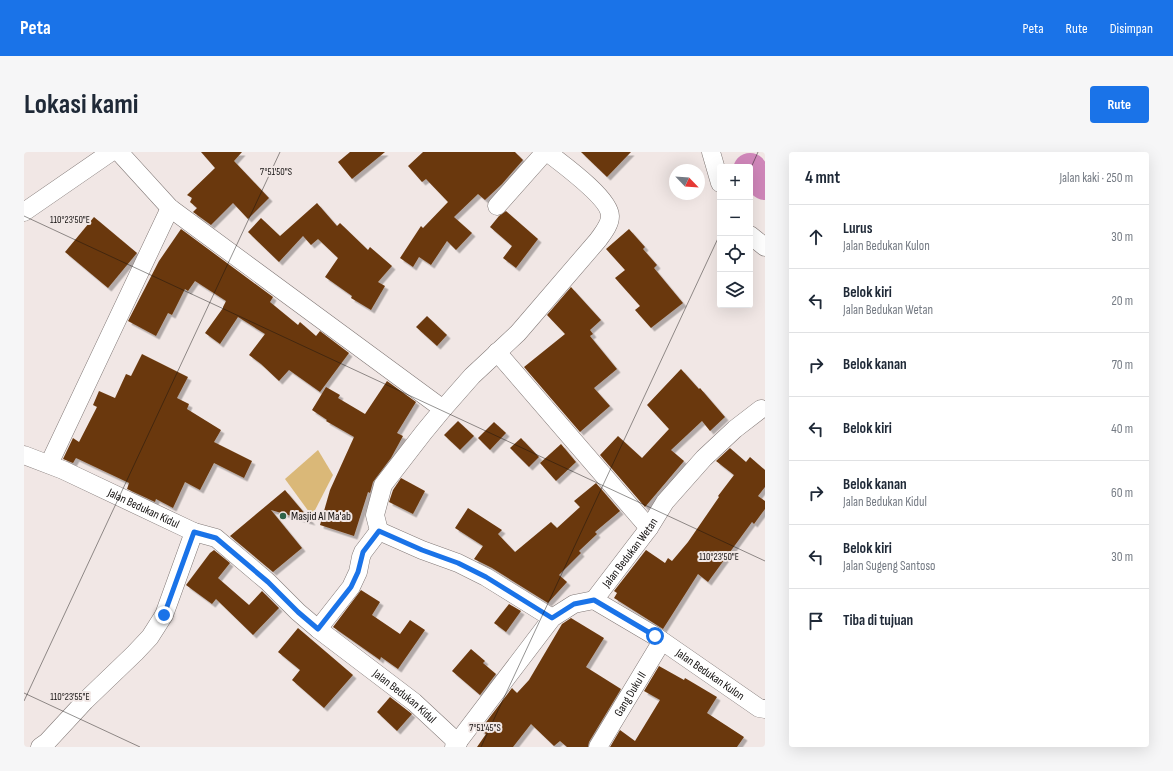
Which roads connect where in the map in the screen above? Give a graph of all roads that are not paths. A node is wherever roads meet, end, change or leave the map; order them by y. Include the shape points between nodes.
1 (111, 152) edge
2 (119, 152) edge
3 (546, 152) edge
4 (711, 152) edge
5 (717, 173) edge
6 (497, 206) dead end
7 (170, 208) junction
8 (24, 212) edge
9 (751, 236) edge
10 (765, 247) edge
11 (497, 352) junction
12 (443, 409) junction
13 (761, 409) dead end
14 (24, 455) edge
15 (49, 464) junction
16 (649, 528) junction
17 (379, 531) junction
18 (194, 532) junction
19 (594, 600) junction
20 (552, 618) junction
21 (318, 629) junction
22 (662, 641) junction
23 (765, 709) edge
24 (47, 745) edge
25 (456, 745) edge
26 (598, 747) edge

1 - 8 street
2 - 7 street
3 - 6 street
3 - 11 street via 593,190 608,208 609,224 518,333
4 - 5 street
7 - 12 street
7 - 15 street
9 - 10 street
11 - 12 street
11 - 16 street
12 - 17 street via 383,485 375,515
13 - 16 street, Jalan Bedukan Wetan via 704,458 666,502
14 - 15 street, Jalan Bedukan Kidul
15 - 18 street, Jalan Bedukan Kidul
16 - 19 street, Jalan Bedukan Wetan
17 - 20 street via 486,577
17 - 21 street via 363,552 351,587
18 - 21 street, Jalan Bedukan Kidul via 216,538
18 - 24 street via 164,615 150,637 85,701
19 - 20 street, Jalan Bedukan Wetan via 574,604
19 - 22 street, Jalan Bedukan Kulon
20 - 25 street, Jalan Bedukan Wetan
21 - 25 street, Jalan Bedukan Kidul via 414,702
22 - 23 street, Jalan Bedukan Kulon via 759,708
22 - 26 street, Gang Duku II

